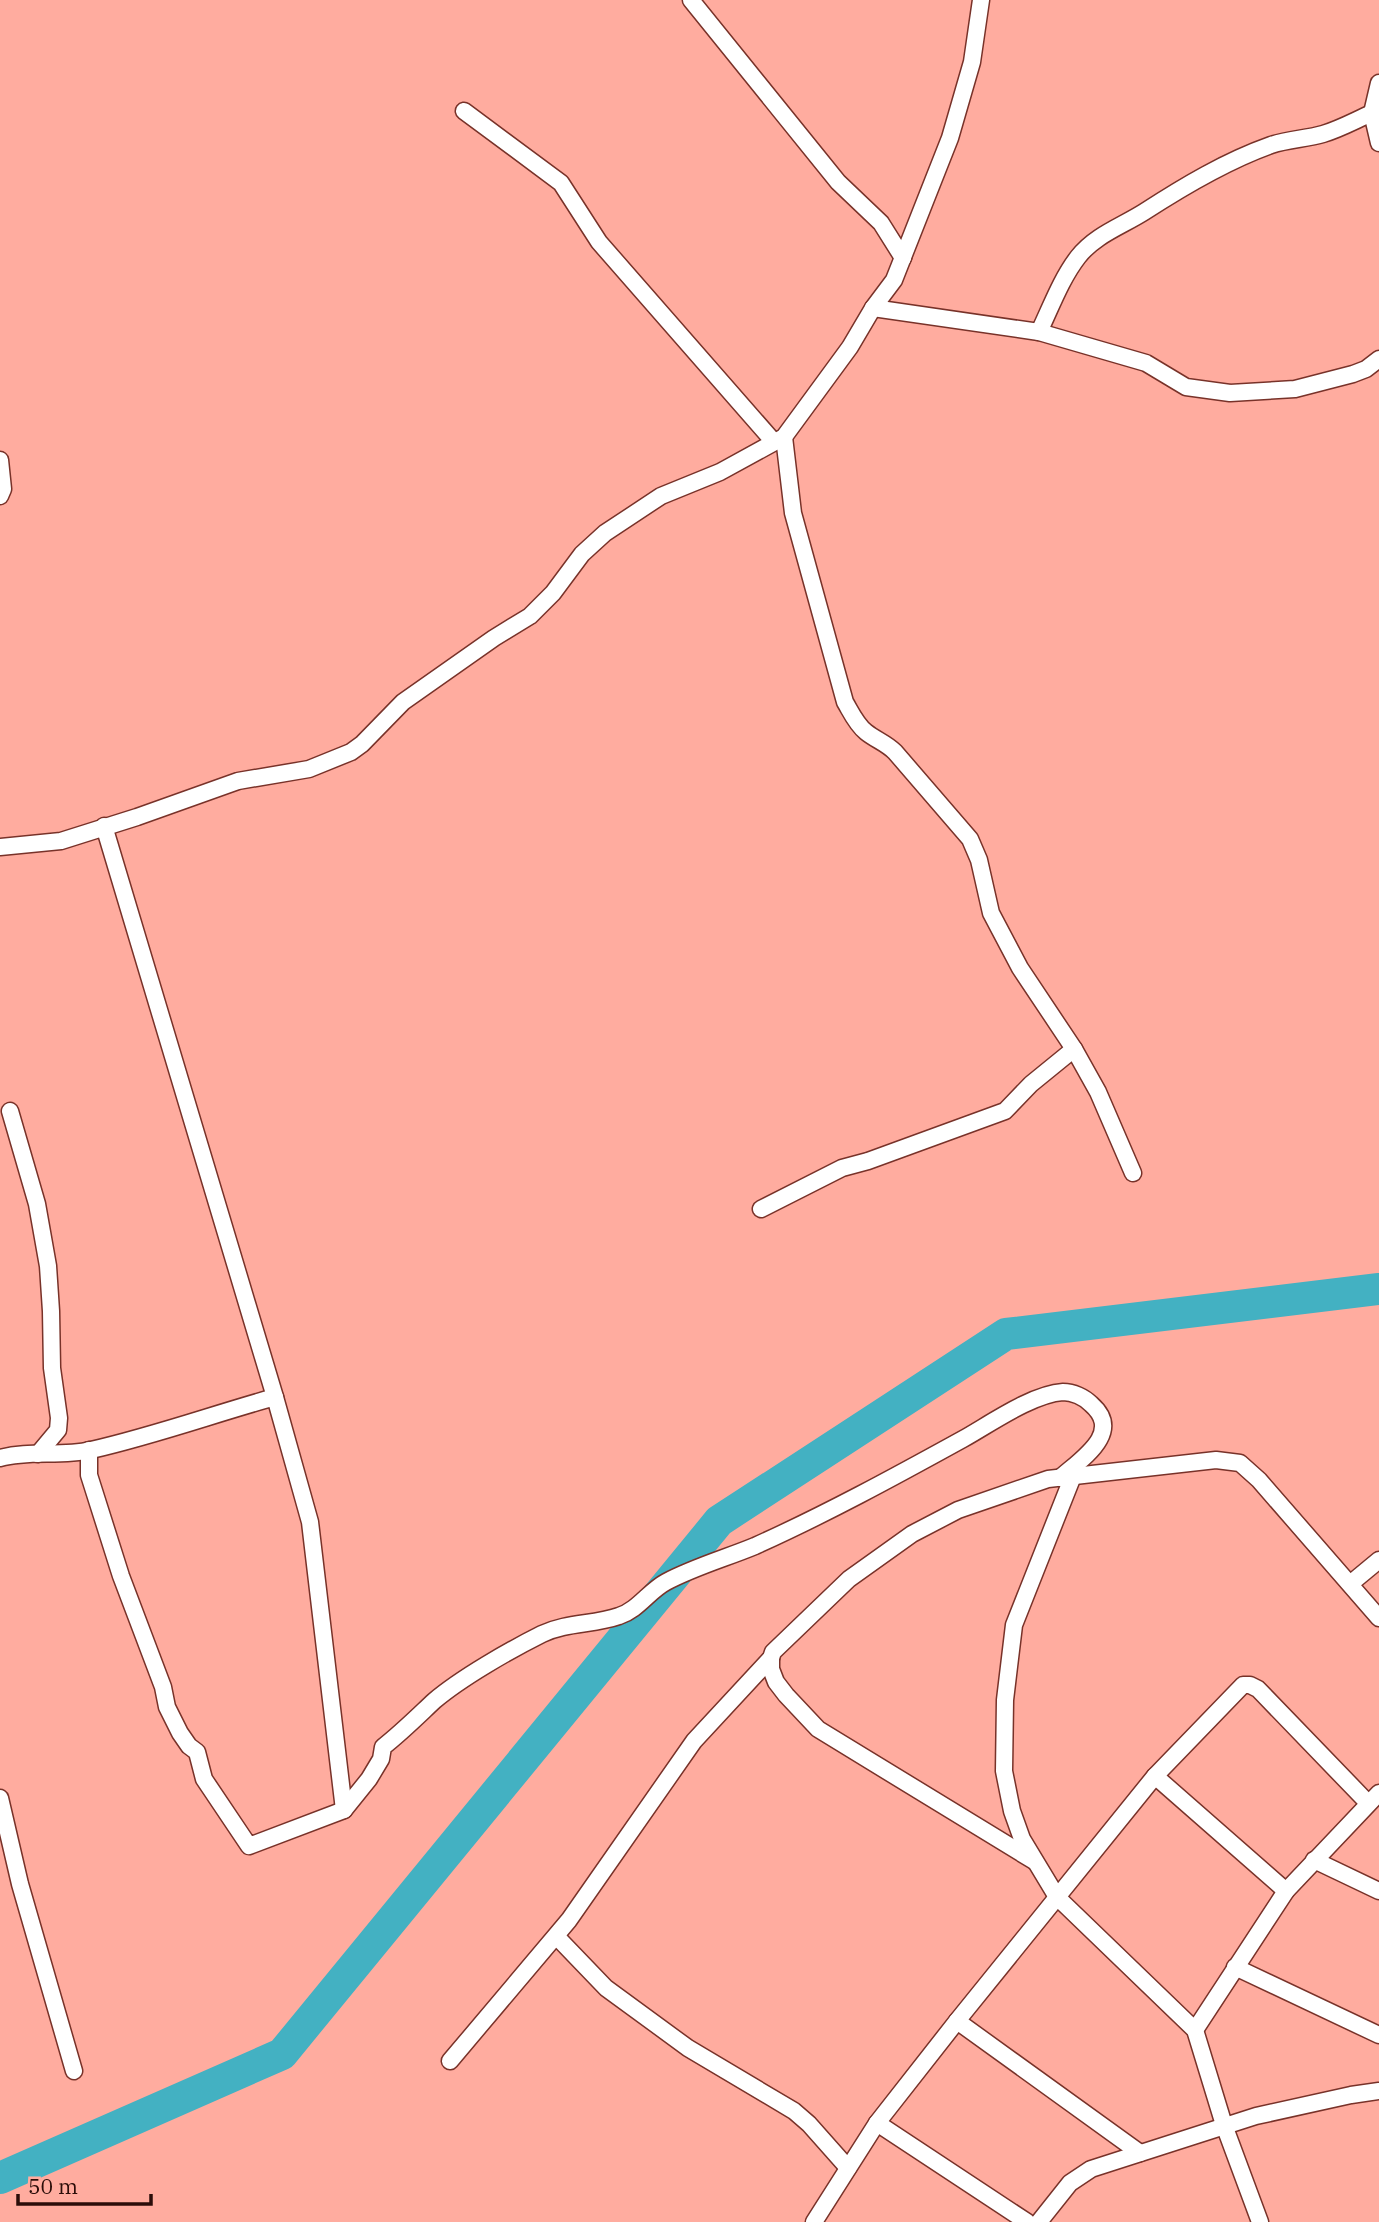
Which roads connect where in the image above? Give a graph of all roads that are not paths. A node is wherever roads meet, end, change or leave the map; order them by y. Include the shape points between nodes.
1 (691, 0) edge
2 (981, 0) edge
3 (1379, 83) edge
4 (464, 111) dead end
5 (1372, 113) junction
6 (1379, 143) edge
7 (903, 258) junction
8 (873, 309) junction
9 (1039, 332) junction
10 (1379, 359) edge
11 (778, 440) junction
12 (0, 460) edge
13 (0, 496) edge
14 (104, 827) junction
15 (0, 847) edge
16 (1074, 1049) junction
17 (10, 1111) dead end
18 (1132, 1173) dead end
19 (761, 1209) dead end
20 (275, 1397) junction
21 (89, 1450) junction
22 (38, 1454) junction
23 (0, 1458) edge
24 (1067, 1477) junction
25 (1379, 1560) edge
26 (1350, 1584) junction
27 (1379, 1618) edge
28 (771, 1658) junction
29 (1155, 1776) junction
30 (0, 1798) edge
31 (1374, 1798) edge
32 (344, 1810) junction
33 (1314, 1860) junction
34 (1036, 1862) junction
35 (1286, 1891) junction
36 (1379, 1891) edge
37 (1057, 1897) junction
38 (556, 1936) junction
39 (1235, 1967) junction
40 (957, 2021) junction
41 (1195, 2030) junction
42 (1379, 2035) edge
43 (450, 2060) dead end
44 (74, 2071) dead end
45 (1379, 2091) edge
46 (877, 2123) junction
47 (1224, 2125) junction
48 (1140, 2153) junction
49 (848, 2168) junction
50 (814, 2222) edge
51 (1027, 2222) edge
52 (1039, 2222) edge
53 (1260, 2222) edge

1 - 7 street via 838,182 881,223
2 - 7 street via 972,62 950,138
3 - 5 street
4 - 11 street via 561,183 599,242
5 - 6 street
5 - 9 street via 1325,133 1284,141 1238,159 1106,233 1080,254
7 - 8 street
8 - 9 street
8 - 11 street via 850,347
9 - 10 street via 1146,363 1186,387 1230,393 1295,389 1353,374
11 - 14 street via 720,472 661,496 605,533 530,616 403,702 351,752 309,769 238,781
11 - 16 street via 793,513 845,702 854,719 891,747 970,839 991,913 1020,968
12 - 13 street
14 - 15 street via 61,841
14 - 20 street
16 - 18 street via 1098,1092
16 - 19 street via 1004,1111 842,1168
17 - 22 street via 37,1204 48,1266 59,1418 58,1430
20 - 21 street
20 - 32 street via 310,1521
21 - 22 street
21 - 32 street via 89,1475 167,1707 180,1733 197,1752 204,1779 249,1846
22 - 23 street
24 - 26 street via 1216,1460 1240,1463
24 - 28 street via 1024,1486 958,1510 912,1534 849,1579
24 - 32 street via 1104,1434 1093,1405 1068,1392 1053,1392 861,1494 754,1546 665,1582 621,1616 564,1625 457,1684 383,1747 369,1779
24 - 34 street via 1014,1625 1005,1700 1004,1771 1009,1798 1021,1839
25 - 26 street
26 - 27 street
28 - 34 street via 776,1682 818,1729
28 - 38 street via 694,1741
29 - 31 street via 1243,1685 1250,1685
29 - 35 street
29 - 37 street
30 - 44 street
31 - 33 street
33 - 35 street
33 - 36 street
34 - 37 street
35 - 39 street
37 - 40 street
37 - 41 street
38 - 43 street
38 - 49 street via 606,1988 688,2048 794,2111
39 - 41 street
39 - 42 street
40 - 46 street
40 - 48 street
41 - 47 street
45 - 47 street
46 - 49 street
46 - 51 street
47 - 48 street
47 - 53 street
48 - 52 street via 1080,2176
49 - 50 street

